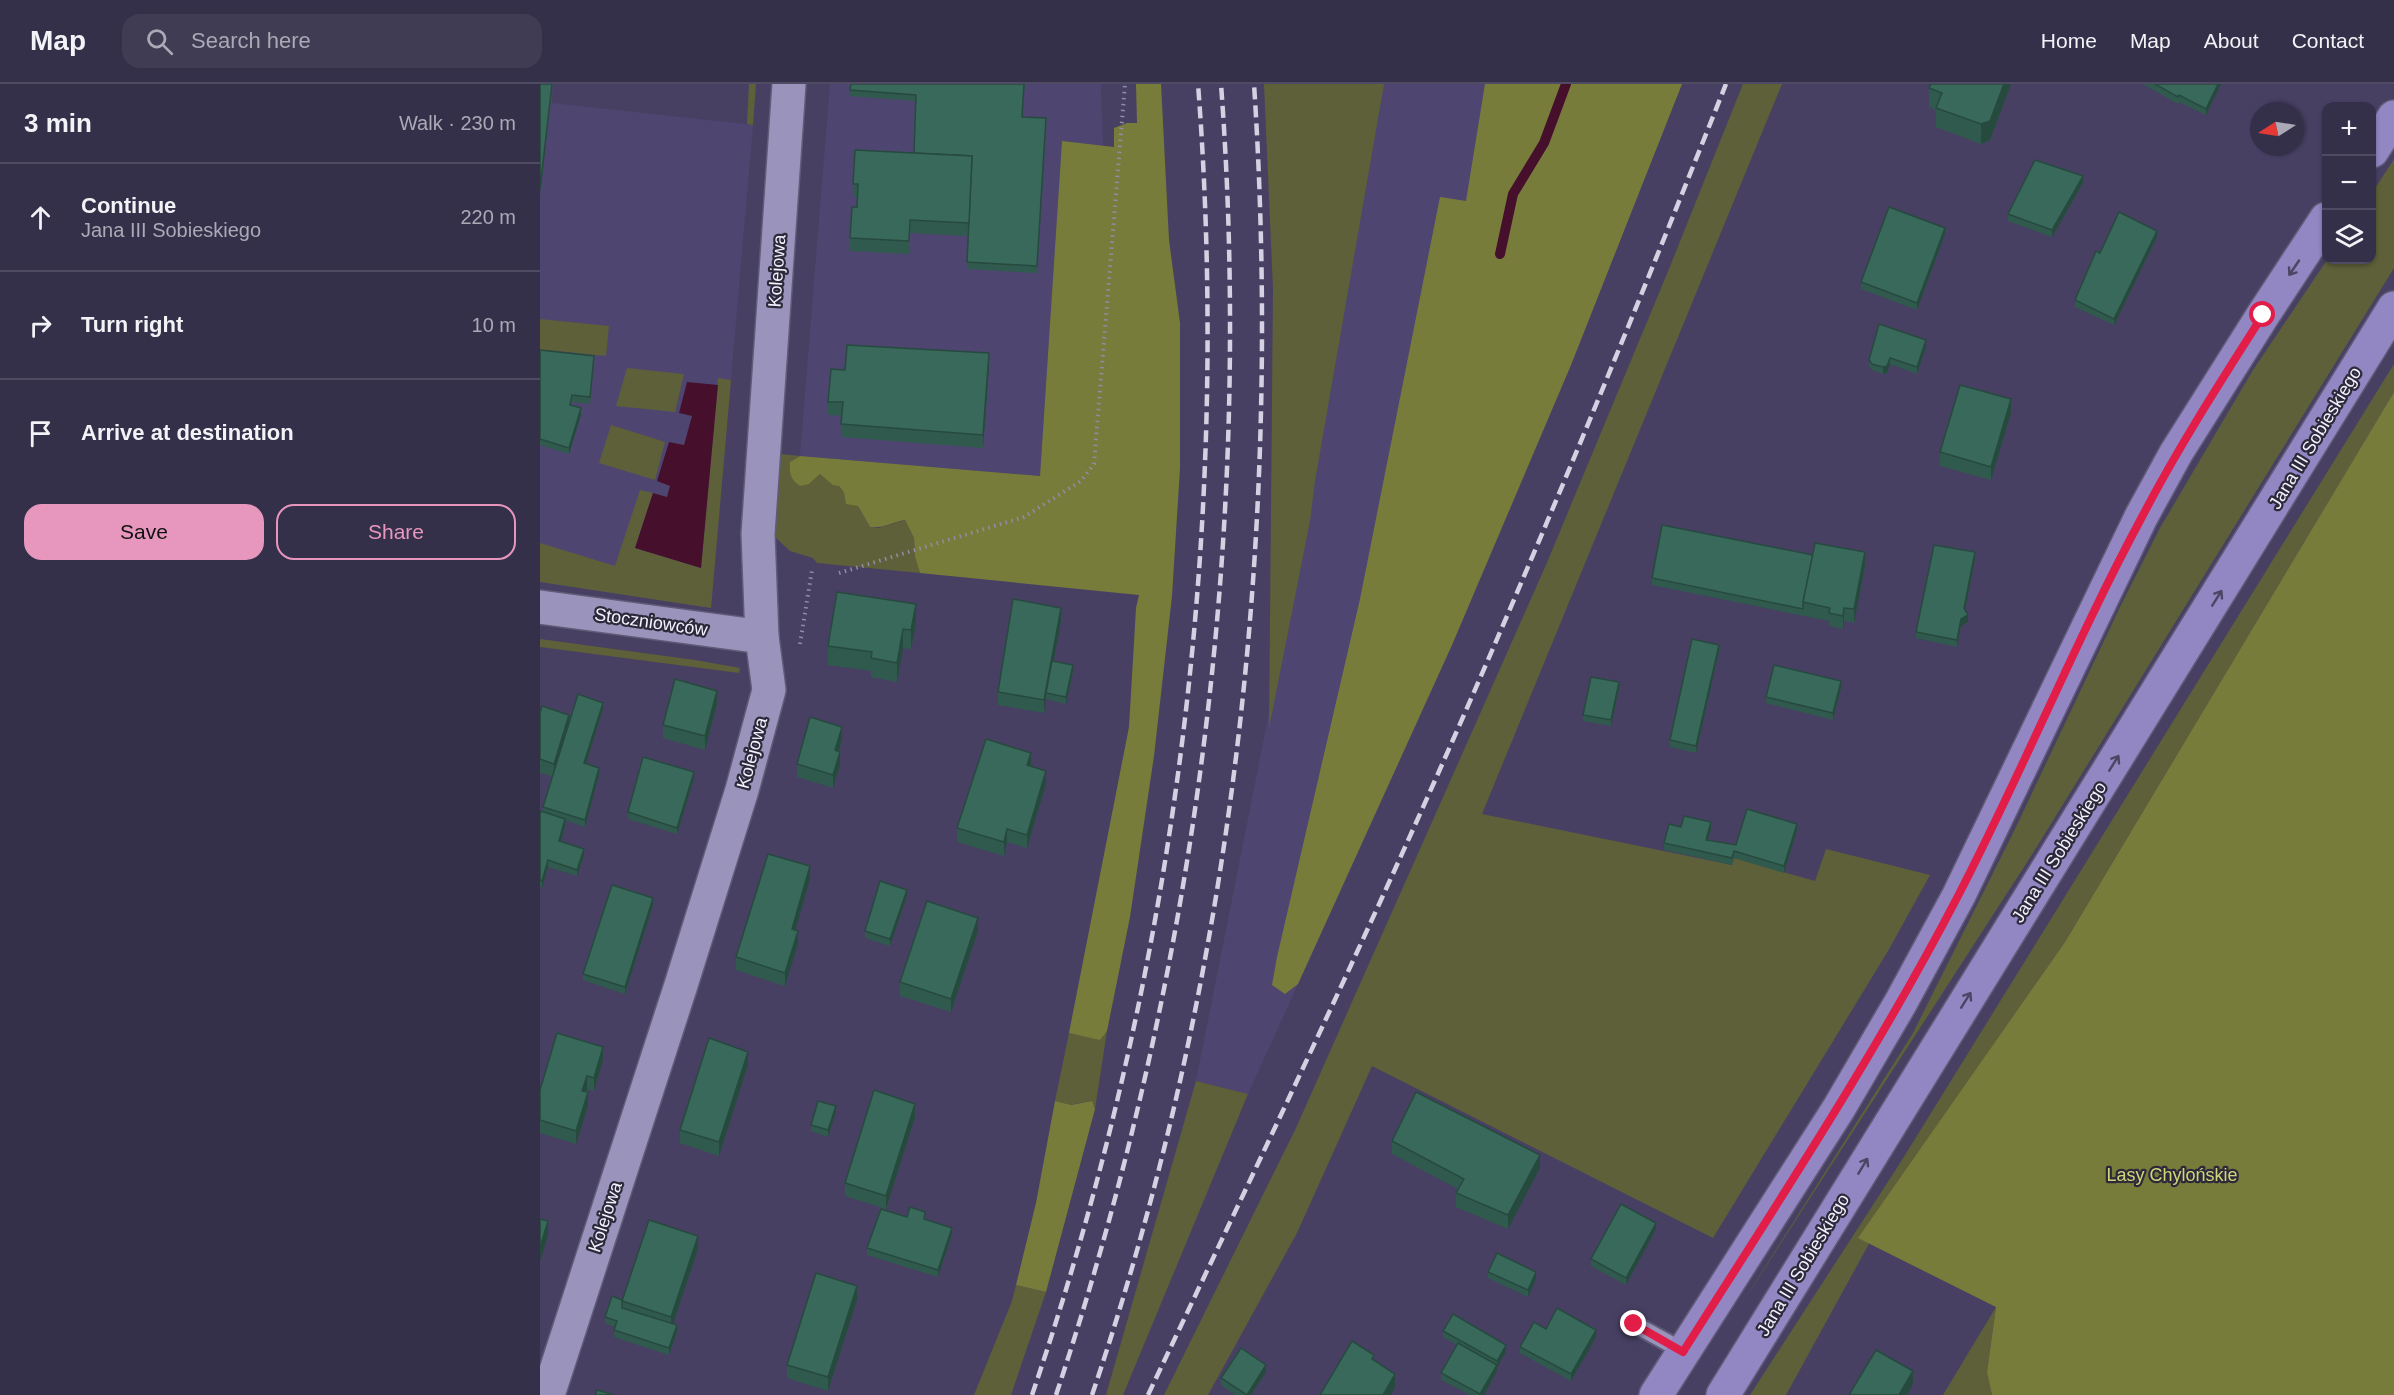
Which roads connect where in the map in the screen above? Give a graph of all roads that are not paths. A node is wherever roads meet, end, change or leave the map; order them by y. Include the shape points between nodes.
1 (789, 84) edge
2 (2394, 117) edge
3 (2376, 145) edge
4 (2322, 225) edge
5 (2394, 308) edge
6 (540, 608) edge
7 (762, 638) junction
8 (1634, 1324) dead end
9 (1683, 1352) junction
10 (548, 1395) edge
11 (1656, 1395) edge
12 (1723, 1395) edge

1 - 7 street, Kolejowa via 758,534
2 - 3 main road
4 -> 9 main road via 2176,453 2141,517 1964,885 1901,1002 1839,1108
12 -> 5 main road, Jana III Sobieskiego
6 - 7 street, Stoczniowców
7 - 10 street, Kolejowa via 769,690 742,790
8 - 9 lane
9 - 11 main road

